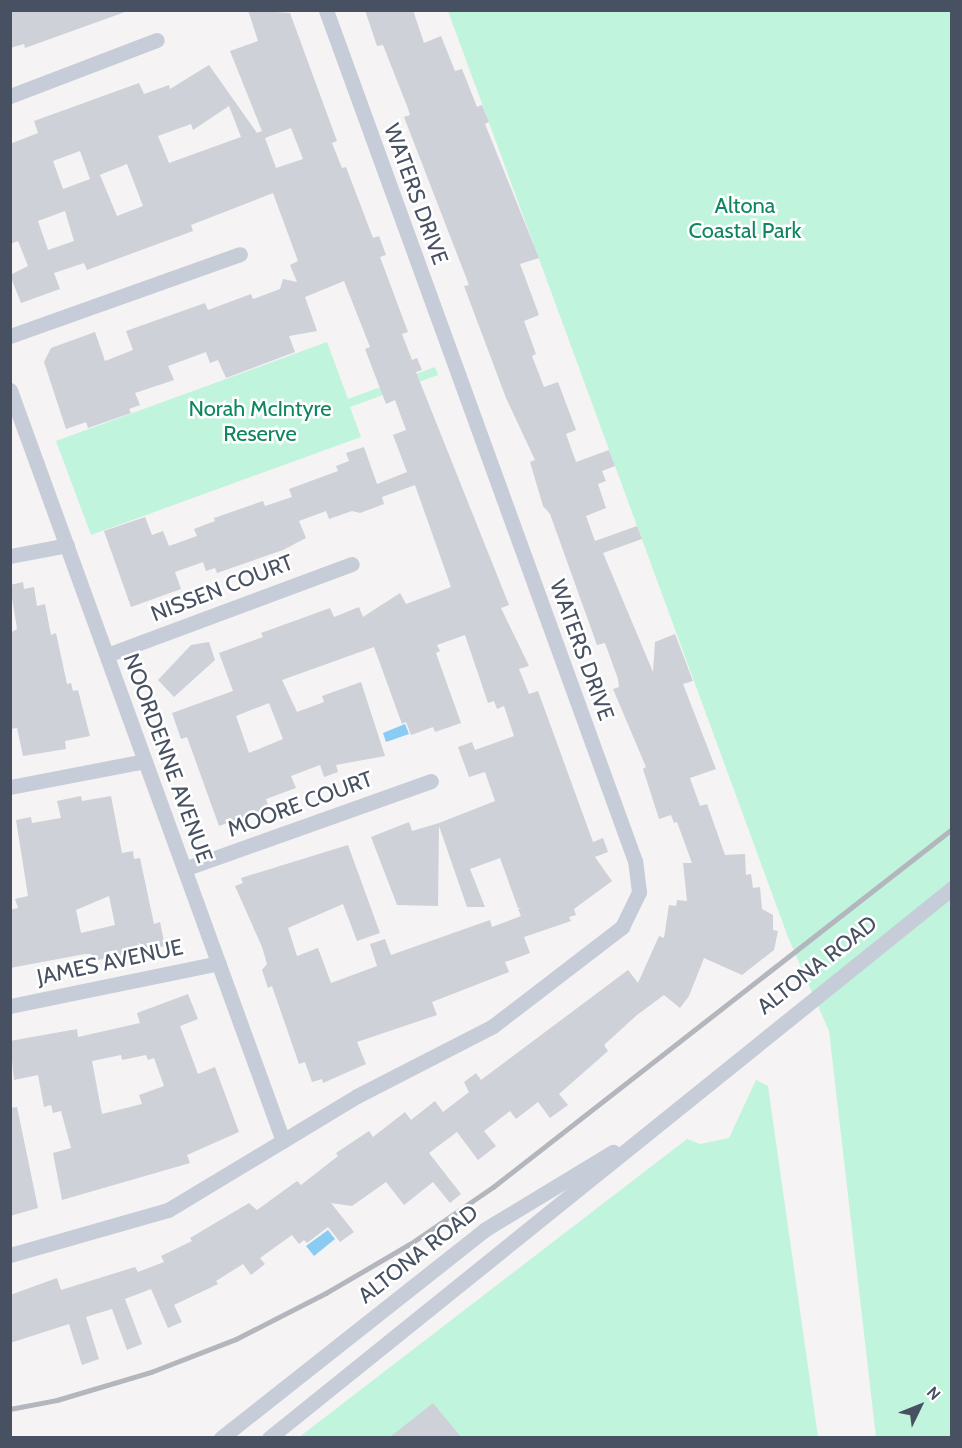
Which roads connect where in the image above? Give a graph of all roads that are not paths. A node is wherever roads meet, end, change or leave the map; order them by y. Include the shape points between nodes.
1 (326, 10) edge
2 (157, 40) dead end
3 (10, 96) edge
4 (240, 254) dead end
5 (10, 336) edge
6 (10, 390) edge
7 (67, 546) junction
8 (10, 556) edge
9 (352, 564) dead end
10 (107, 655) junction
11 (145, 761) junction
12 (431, 781) dead end
13 (10, 787) edge
14 (184, 869) junction
15 (951, 888) edge
16 (219, 963) junction
17 (10, 1006) edge
18 (656, 1124) junction
19 (283, 1141) junction
20 (10, 1255) edge
21 (221, 1437) edge
22 (269, 1437) edge

1 - 19 street, WATERS DRIVE via 635,861 639,892 622,927 493,1026 363,1092
2 - 3 street
4 - 5 street
6 - 7 street, NOORDENNE AVENUE
7 - 8 street
7 - 10 street, NOORDENNE AVENUE
9 - 10 street, NISSEN COURT
10 - 11 street, NOORDENNE AVENUE
11 - 13 street
11 - 14 street, NOORDENNE AVENUE
12 - 14 street, MOORE COURT
14 - 16 street, NOORDENNE AVENUE
15 - 18 street, ALTONA ROAD
16 - 17 street, JAMES AVENUE
16 - 19 street, NOORDENNE AVENUE
18 - 21 street, ALTONA ROAD via 484,1230
18 - 22 street, ALTONA ROAD via 555,1211
19 - 20 street, WATERS DRIVE via 168,1210

